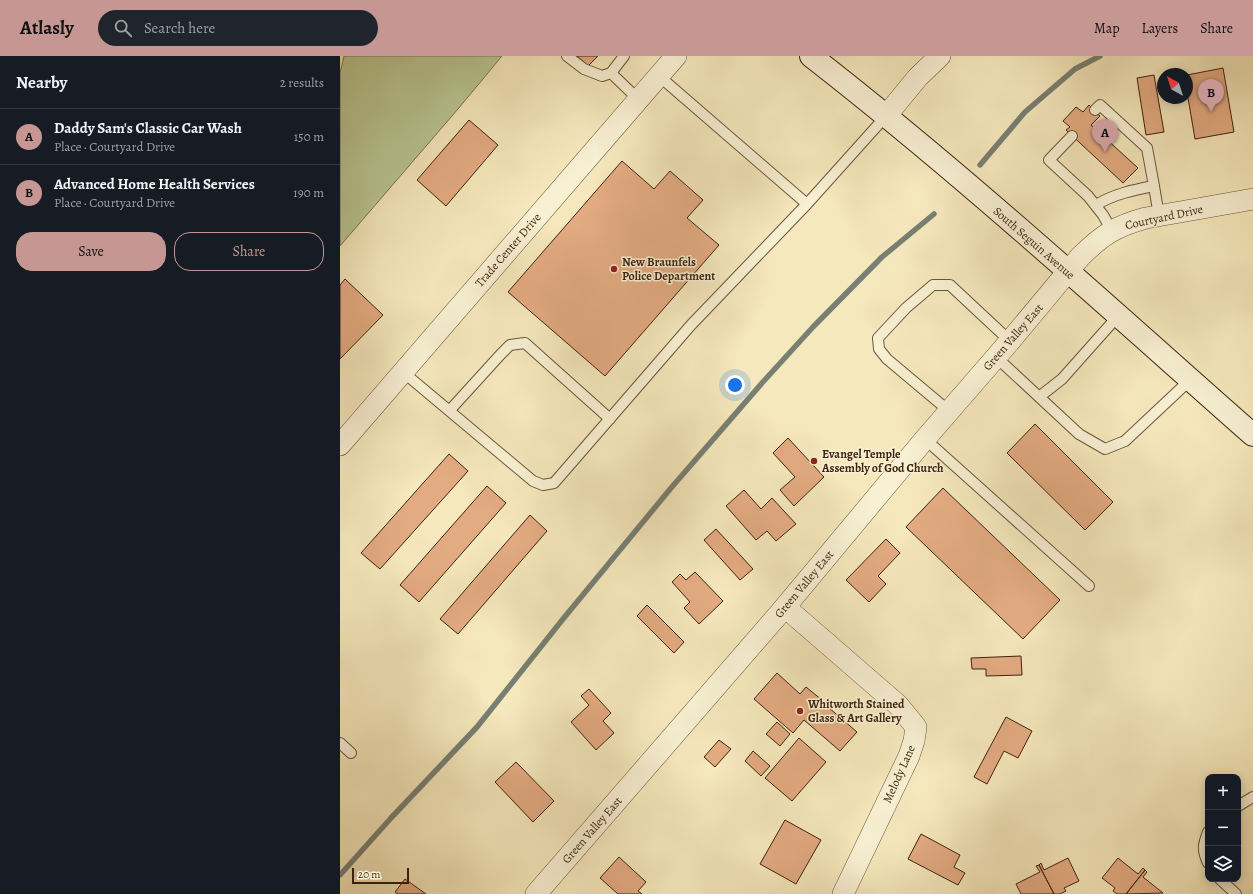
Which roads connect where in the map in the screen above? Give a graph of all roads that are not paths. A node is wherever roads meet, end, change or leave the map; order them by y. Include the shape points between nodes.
1 (567, 56) edge
2 (624, 56) edge
3 (676, 56) edge
4 (811, 56) edge
5 (940, 56) edge
6 (611, 73) junction
7 (659, 76) junction
8 (638, 100) junction
9 (1094, 110) dead end
10 (886, 116) junction
11 (1072, 136) dead end
12 (1154, 186) junction
13 (1253, 199) edge
14 (807, 204) junction
15 (1096, 205) junction
16 (1159, 216) junction
17 (1112, 231) junction
18 (1068, 272) junction
19 (1118, 316) junction
20 (1010, 341) junction
21 (996, 357) junction
22 (403, 372) junction
23 (1190, 380) junction
24 (1039, 397) junction
25 (450, 410) junction
26 (949, 411) junction
27 (610, 419) junction
28 (1253, 435) edge
29 (925, 439) junction
30 (340, 445) edge
31 (1089, 586) dead end
32 (785, 607) junction
33 (340, 744) edge
34 (351, 753) dead end
35 (1253, 796) edge
36 (1241, 804) edge
37 (1205, 840) edge
38 (1205, 855) edge
39 (1223, 882) edge
40 (536, 894) edge
41 (843, 894) edge
42 (1236, 894) edge

1 - 6 lane via 584,69 602,76
2 - 6 lane
3 - 7 street, Trade Center Drive
4 - 10 main road, South Seguin Avenue
5 - 10 street via 918,77
6 - 8 lane
7 - 8 street, Trade Center Drive
7 - 14 lane
8 - 22 street, Trade Center Drive
9 - 12 lane via 1100,105 1147,148
10 - 14 lane
10 - 18 main road, South Seguin Avenue
11 - 15 lane via 1049,160
12 - 15 lane via 1119,194
12 - 16 lane
13 - 16 street, Courtyard Drive
14 - 27 lane via 691,325
15 - 17 lane
16 - 17 street, Courtyard Drive via 1130,222
17 - 18 street, Courtyard Drive via 1080,257
18 - 19 main road, South Seguin Avenue
18 - 20 street, Green Valley East
19 - 23 main road, South Seguin Avenue
19 - 24 lane via 1062,379
20 - 21 street, Green Valley East
20 - 26 lane via 950,285 933,285 906,308 878,338 879,349 887,359
21 - 24 lane
21 - 26 street, Green Valley East
22 - 25 lane
22 - 30 street, Trade Center Drive
23 - 24 lane via 1125,442 1105,449 1079,434
23 - 28 main road, South Seguin Avenue
25 - 27 lane via 533,481 543,485 554,483
25 - 27 lane via 510,345 525,343
26 - 29 street, Green Valley East
29 - 31 lane
29 - 32 street, Green Valley East
32 - 40 street, Green Valley East
32 - 41 street, Melody Lane via 898,705 916,727 909,756
33 - 34 lane
35 - 36 lane
37 - 38 lane
39 - 42 lane

